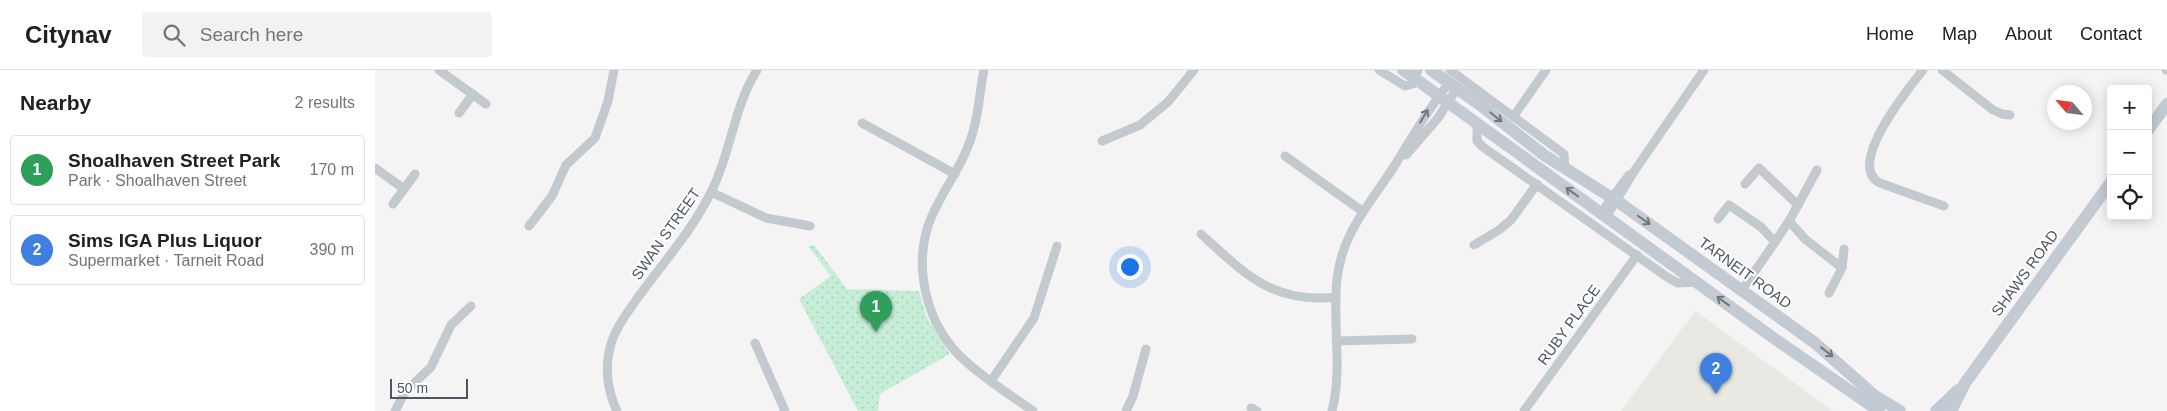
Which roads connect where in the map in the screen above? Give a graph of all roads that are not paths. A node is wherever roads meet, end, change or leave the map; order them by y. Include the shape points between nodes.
1 (440, 70) edge
2 (614, 70) edge
3 (757, 70) edge
4 (983, 70) edge
5 (1193, 70) edge
6 (1379, 70) edge
7 (1403, 70) edge
8 (1431, 70) edge
9 (1546, 70) edge
10 (1704, 70) edge
11 (1923, 70) edge
12 (1943, 70) edge
13 (1417, 75) edge
14 (1452, 80) edge
15 (473, 94) junction
16 (1443, 99) junction
17 (487, 104) dead end
18 (2167, 104) edge
19 (459, 113) dead end
20 (2010, 115) dead end
21 (1513, 117) junction
22 (862, 122) dead end
23 (1477, 123) junction
24 (2152, 125) edge
25 (1102, 141) dead end
26 (1285, 156) dead end
27 (375, 168) edge
28 (1565, 169) junction
29 (1817, 170) dead end
30 (415, 174) dead end
31 (955, 174) junction
32 (1537, 184) junction
33 (1745, 184) dead end
34 (2107, 188) edge
35 (404, 189) junction
36 (711, 192) junction
37 (1614, 199) junction
38 (393, 204) dead end
39 (1798, 205) junction
40 (1944, 206) dead end
41 (1362, 210) junction
42 (1603, 215) junction
43 (1718, 218) dead end
44 (1789, 221) junction
45 (529, 226) dead end
46 (810, 226) dead end
47 (1201, 234) dead end
48 (1775, 242) junction
49 (1474, 245) dead end
50 (1057, 246) dead end
51 (1844, 248) dead end
52 (1637, 255) junction
53 (1843, 268) junction
54 (1696, 282) junction
55 (1742, 290) junction
56 (1829, 293) dead end
57 (1336, 297) junction
58 (1762, 305) junction
59 (471, 306) dead end
60 (1750, 321) junction
61 (1788, 323) junction
62 (1412, 339) dead end
63 (1775, 339) junction
64 (1337, 341) junction
65 (755, 343) dead end
66 (1146, 349) dead end
67 (991, 381) junction
68 (1965, 384) junction
69 (616, 409) edge
70 (395, 411) edge
71 (605, 411) edge
72 (785, 411) edge
73 (1033, 411) edge
74 (1126, 411) edge
75 (1332, 411) edge
76 (1524, 411) edge
77 (1879, 411) edge
78 (1900, 411) edge
79 (1936, 411) edge
80 (1951, 411) edge

1 - 15 street
2 - 45 street via 608,101 595,138 566,165 552,196
3 - 36 street, SWAN STREET
4 - 31 street via 975,125
5 - 25 street via 1168,102 1140,125
6 - 13 street via 1400,85 1409,86
7 - 13 main road
8 - 14 main road, TARNEIT ROAD
9 - 21 street
10 - 37 street
11 - 40 street via 1886,120 1869,162 1870,176 1880,183
12 - 20 street via 1993,110
13 - 16 main road
14 - 16 street
14 - 21 street, TARNEIT ROAD
14 -> 28 main road, TARNEIT ROAD
15 - 17 street
15 - 19 street
16 - 23 main road
16 - 41 street via 1427,132 1393,168
18 - 24 main road
21 - 28 street, TARNEIT ROAD via 1564,154
22 - 31 street
23 - 32 street via 1478,143
42 -> 23 main road
26 - 41 street
27 - 35 street
28 - 37 main road, TARNEIT ROAD
29 - 39 street
30 - 35 street
31 - 67 street via 928,227 923,256 925,289 934,317 953,348
32 - 49 street via 1511,220
32 - 52 street
33 - 39 street via 1759,168
34 - 68 main road, SHAWS ROAD
35 - 38 street
36 - 46 street via 766,218
36 - 69 street, SWAN STREET via 616,331 607,366
37 - 42 street
37 -> 55 main road, TARNEIT ROAD
39 - 44 street
41 - 57 street via 1339,263
42 - 54 main road
43 - 48 street via 1729,205 1761,227
44 - 48 street
44 - 53 street via 1805,239
47 - 57 street via 1264,286 1289,294
48 - 55 street
50 - 67 street via 1034,318
51 - 53 street
52 - 54 street via 1675,282
52 - 76 street, RUBY PLACE
53 - 56 street
60 -> 54 main road
55 - 58 main road, TARNEIT ROAD
57 - 64 street
58 - 60 main road
58 - 61 main road, TARNEIT ROAD
59 - 70 street via 451,325 431,367 405,392
60 - 63 main road
61 - 63 main road
61 -> 78 main road, TARNEIT ROAD via 1838,360 1875,396
62 - 64 street
63 - 77 main road
64 - 75 street via 1337,383
65 - 72 street
66 - 74 street
67 - 73 street
68 - 79 main road, SHAWS ROAD
68 - 80 main road, SHAWS ROAD
69 - 71 street

